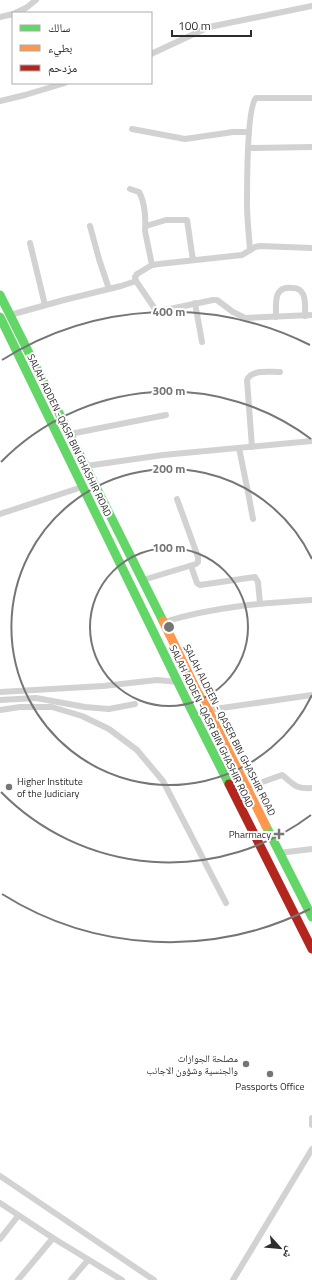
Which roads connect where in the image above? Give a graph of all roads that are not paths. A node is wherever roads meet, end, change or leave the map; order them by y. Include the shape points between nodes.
1 (36, 0) edge
2 (312, 6) edge
3 (16, 12) edge
4 (12, 14) edge
5 (0, 17) edge
6 (152, 54) edge
7 (62, 84) edge
8 (312, 98) edge
9 (0, 101) edge
10 (132, 129) dead end
11 (249, 132) junction
12 (312, 147) edge
13 (248, 148) junction
14 (130, 189) dead end
15 (90, 226) dead end
16 (146, 226) junction
17 (30, 243) dead end
18 (312, 248) edge
19 (250, 250) junction
20 (193, 260) junction
21 (152, 265) junction
22 (136, 281) junction
23 (109, 289) junction
24 (0, 295) edge
25 (195, 303) junction
26 (45, 305) junction
27 (312, 315) edge
28 (10, 316) junction
29 (305, 316) junction
30 (0, 317) edge
31 (276, 317) junction
32 (202, 342) dead end
33 (280, 372) dead end
34 (166, 416) dead end
35 (70, 434) junction
36 (312, 441) edge
37 (252, 447) junction
38 (239, 448) junction
39 (86, 466) junction
40 (82, 486) junction
41 (177, 499) dead end
42 (0, 514) edge
43 (253, 519) dead end
44 (191, 566) junction
45 (143, 580) junction
46 (312, 600) edge
47 (260, 603) junction
48 (164, 622) junction
49 (186, 668) junction
50 (177, 679) junction
51 (0, 692) edge
52 (312, 695) edge
53 (0, 700) edge
54 (135, 704) dead end
55 (206, 708) junction
56 (0, 710) edge
57 (194, 713) junction
58 (246, 788) junction
59 (312, 788) edge
60 (312, 849) edge
61 (279, 853) junction
62 (226, 903) dead end
63 (312, 917) edge
64 (312, 950) edge
65 (312, 1118) edge
66 (312, 1125) edge
67 (312, 1149) edge
68 (0, 1176) edge
69 (0, 1203) edge
70 (18, 1216) junction
71 (52, 1238) junction
72 (0, 1239) edge
73 (88, 1260) junction
74 (18, 1280) edge
75 (71, 1280) edge
76 (122, 1280) edge
77 (154, 1280) edge
78 (233, 1280) edge

1 - 3 street
2 - 6 street via 209,26
4 - 5 street
7 - 9 street
8 - 11 street via 255,98
10 - 11 street via 185,139
11 - 13 street
12 - 13 street
13 - 19 street via 247,205
14 - 16 street via 140,194
15 - 23 street
16 - 20 street via 166,220 187,220
16 - 21 street
17 - 26 street
18 - 19 street via 260,246
19 - 20 street via 242,255
20 - 21 street
21 - 22 street via 136,275
22 - 23 street
22 - 25 street via 155,309 161,311
23 - 26 street
24 - 28 highway, SALAH ALDEEN - QASER BIN GHASHIR ROAD
25 - 31 street via 217,300 245,318
25 - 32 street
26 - 28 street
27 - 29 street
28 - 35 highway, SALAH ALDEEN - QASER BIN GHASHIR ROAD
29 - 31 street
29 - 31 street via 303,293 299,289 284,288 280,289 277,296
30 - 40 highway, SALAH ADDEN -QASR BIN GHASHIR ROAD
33 - 37 street via 254,373 248,377
34 - 35 street
35 - 39 highway, SALAH ALDEEN - QASER BIN GHASHIR ROAD
36 - 37 street
37 - 38 street
38 - 39 street
38 - 43 street
39 - 45 highway, SALAH ALDEEN - QASER BIN GHASHIR ROAD
40 - 42 street
40 - 50 highway, SALAH ADDEN -QASR BIN GHASHIR ROAD
41 - 44 street via 198,557 197,563
44 - 45 street
44 - 47 street via 200,585 255,577 258,582
45 - 48 highway, SALAH ALDEEN - QASER BIN GHASHIR ROAD
46 - 47 street
47 - 48 street via 184,616
48 - 49 highway, SALAH ALDEEN - QASER BIN GHASHIR ROAD
49 - 50 highway via 186,673
49 - 55 highway, SALAH ALDEEN - QASER BIN GHASHIR ROAD
50 - 51 street
50 - 57 highway, SALAH ADDEN -QASR BIN GHASHIR ROAD
52 - 55 street
53 - 54 street via 36,698 109,709
55 - 57 highway via 199,703 196,704
55 - 58 highway, SALAH ALDEEN - QASER BIN GHASHIR ROAD
56 - 62 street via 20,707 52,708 82,716 110,729 137,750 163,781
57 - 64 highway, SALAH ADDEN -QASR BIN GHASHIR ROAD
58 - 59 street via 281,775 298,788
58 - 61 highway, SALAH ALDEEN - QASER BIN GHASHIR ROAD
60 - 61 street
61 - 63 highway, SALAH ALDEEN - QASER BIN GHASHIR ROAD
65 - 66 street
67 - 78 street
68 - 77 street
69 - 70 street
70 - 71 street
70 - 72 street
71 - 73 street
71 - 74 street
73 - 75 street
73 - 76 street

